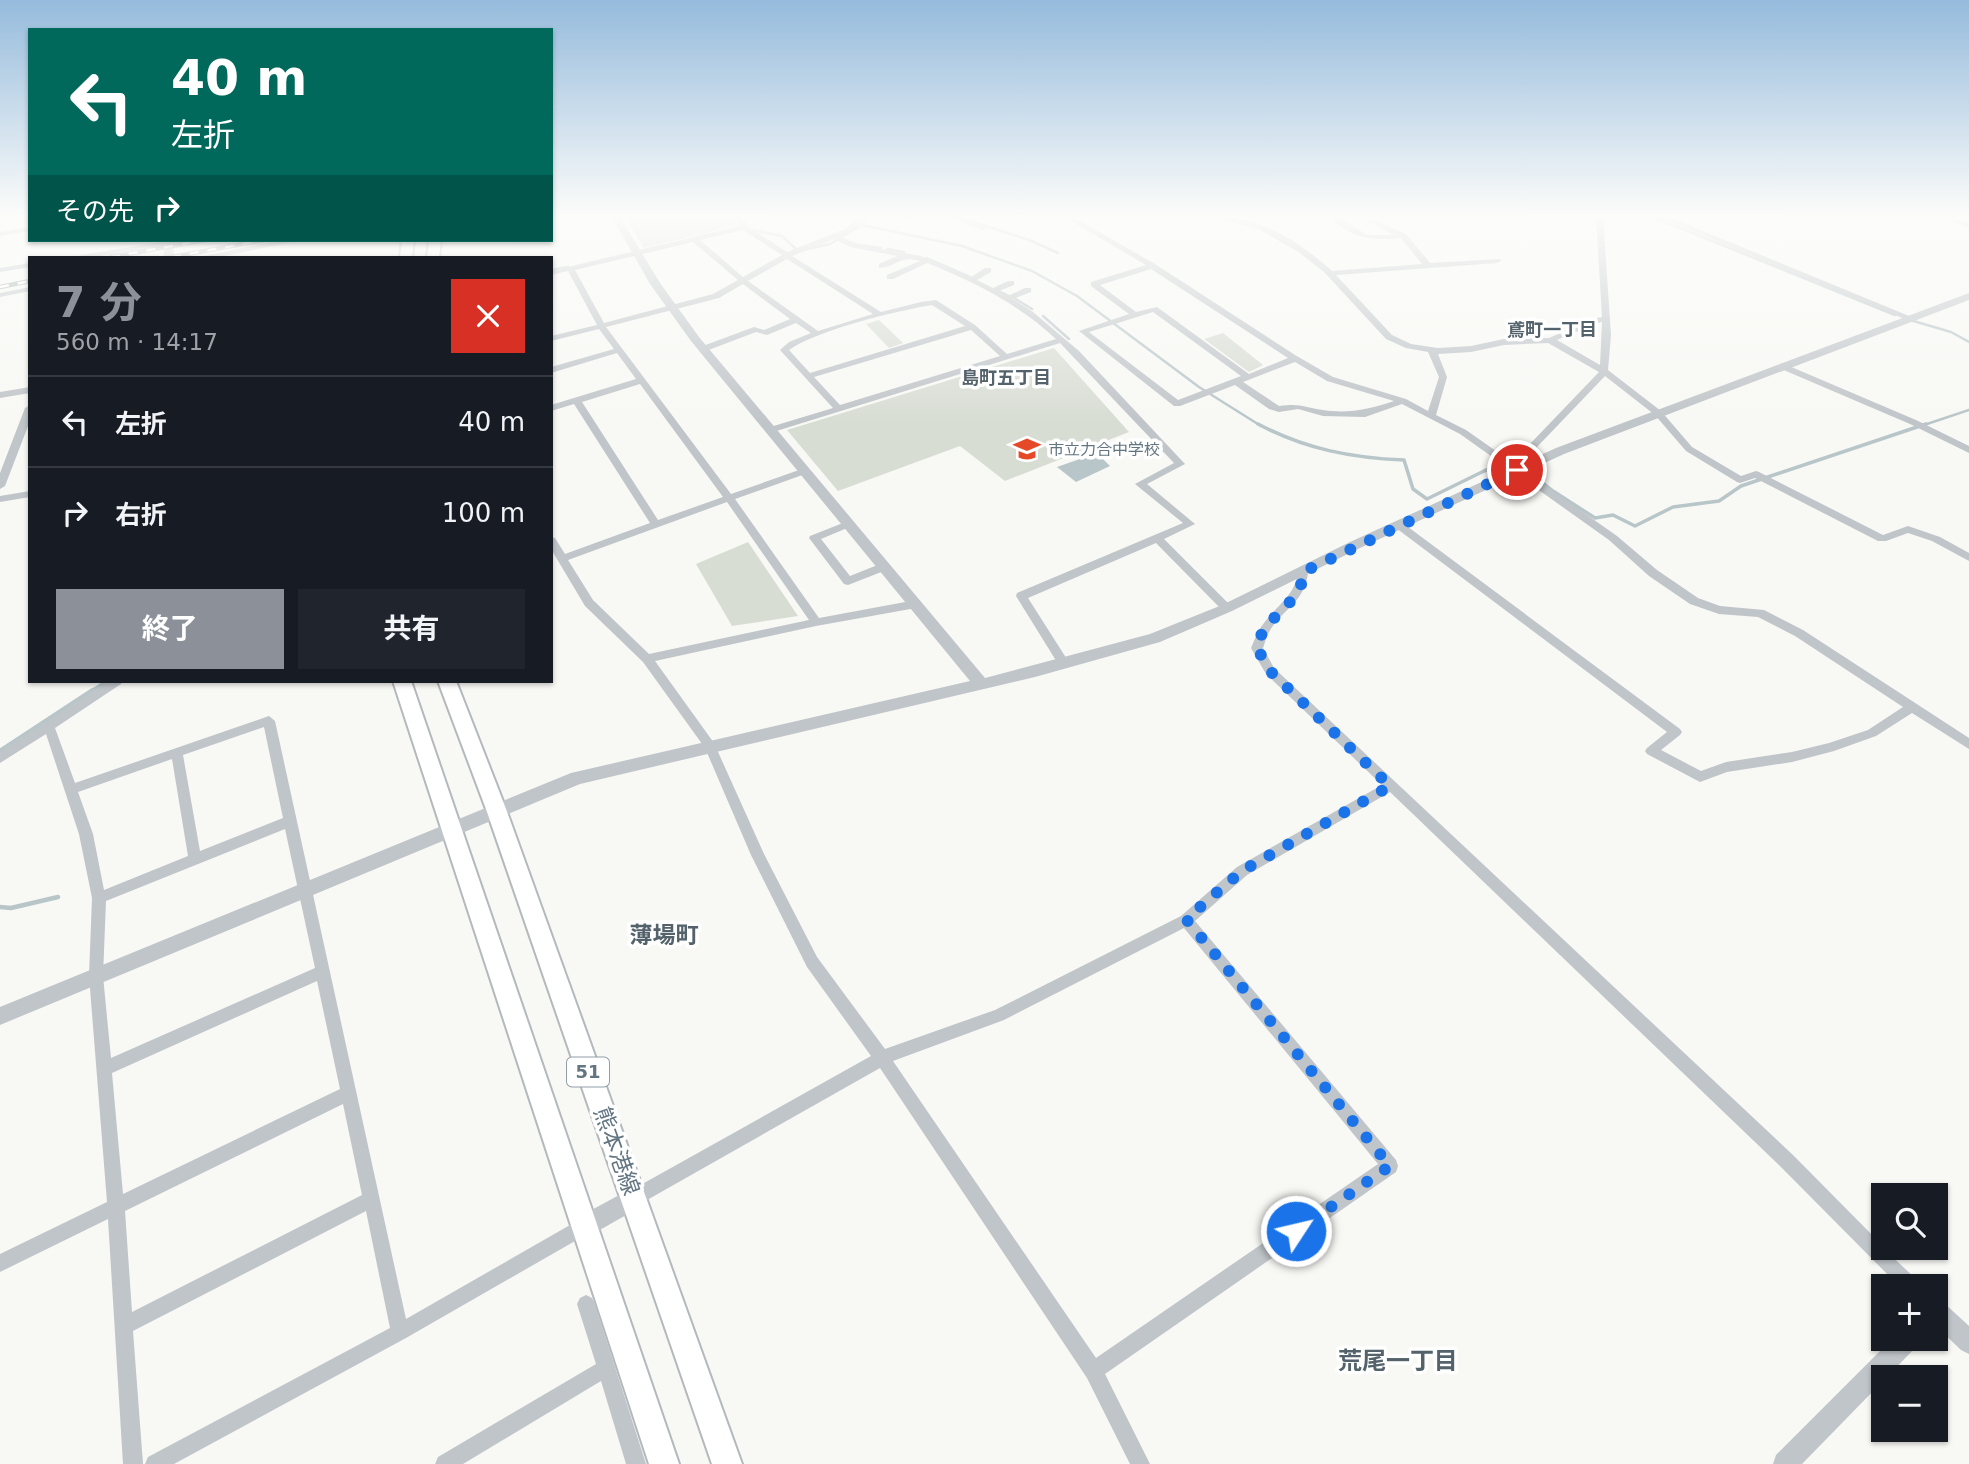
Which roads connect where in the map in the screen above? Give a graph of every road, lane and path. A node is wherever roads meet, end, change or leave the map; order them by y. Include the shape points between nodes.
1 (580, 285) edge
2 (658, 285) edge
3 (733, 285) edge
4 (750, 285) edge
5 (833, 285) edge
6 (981, 285) edge
7 (1008, 285) edge
8 (1096, 285) edge
9 (1184, 285) edge
10 (1341, 285) edge
11 (1604, 285) edge
12 (1830, 285) edge
13 (28, 289) edge
14 (1028, 290) dead end
15 (993, 291) junction
16 (0, 295) edge
17 (1969, 296) edge
18 (1007, 299) junction
19 (673, 308) junction
20 (1133, 313) junction
21 (880, 315) junction
22 (1910, 318) junction
23 (797, 319) junction
24 (1606, 319) junction
25 (602, 327) junction
26 (972, 327) junction
27 (817, 334) junction
28 (553, 339) edge
29 (1061, 340) junction
30 (1550, 340) junction
31 (703, 349) junction
32 (620, 350) junction
33 (1432, 350) junction
34 (1006, 358) junction
35 (1295, 359) junction
36 (1782, 366) junction
37 (553, 369) edge
38 (1604, 371) junction
39 (809, 376) junction
40 (1248, 377) junction
41 (642, 380) junction
42 (1236, 381) junction
43 (28, 390) edge
44 (0, 396) edge
45 (576, 400) junction
46 (1403, 401) junction
47 (553, 407) edge
48 (838, 408) junction
49 (28, 413) edge
50 (1432, 414) junction
51 (1658, 414) junction
52 (770, 430) junction
53 (1969, 450) edge
54 (1539, 460) junction
55 (1517, 470) junction
56 (805, 471) junction
57 (0, 486) edge
58 (28, 494) edge
59 (0, 499) edge
60 (730, 499) junction
61 (848, 524) junction
62 (656, 525) junction
63 (1399, 526) junction
64 (1158, 539) junction
65 (553, 543) edge
66 (563, 558) junction
67 (1969, 558) edge
68 (885, 566) junction
69 (1303, 572) junction
70 (916, 604) junction
71 (1227, 608) junction
72 (816, 622) junction
73 (647, 659) junction
74 (1064, 664) junction
75 (114, 683) edge
76 (403, 683) edge
77 (448, 683) edge
78 (981, 684) junction
79 (1911, 707) junction
80 (47, 727) junction
81 (1969, 744) edge
82 (710, 746) junction
83 (177, 754) junction
84 (0, 758) edge
85 (1390, 786) junction
86 (72, 789) junction
87 (496, 809) junction
88 (290, 821) junction
89 (450, 829) junction
90 (195, 859) junction
91 (304, 889) junction
92 (99, 898) junction
93 (1186, 919) junction
94 (323, 971) junction
95 (96, 976) junction
96 (0, 1016) edge
97 (882, 1058) junction
98 (104, 1069) junction
99 (349, 1093) junction
100 (634, 1198) junction
101 (372, 1199) junction
102 (116, 1208) junction
103 (583, 1227) junction
104 (0, 1263) edge
105 (1900, 1274) edge
106 (586, 1304) dead end
107 (1948, 1322) edge
108 (124, 1326) junction
109 (400, 1332) junction
110 (1969, 1342) edge
111 (1896, 1351) edge
112 (606, 1368) junction
113 (1094, 1371) junction
114 (133, 1464) edge
115 (155, 1464) edge
116 (445, 1464) edge
117 (636, 1464) edge
118 (664, 1464) edge
119 (727, 1464) edge
120 (1140, 1464) edge
121 (1784, 1464) edge

1 - 25 street
2 - 19 street
3 - 19 street via 716,296
4 - 23 street
5 - 21 street
6 - 15 street
7 - 15 street
8 - 20 street
9 - 35 street
10 - 33 street via 1389,337
11 - 24 street
12 - 22 street
13 - 16 street
14 - 18 street
15 - 18 street
17 - 22 street
18 - 29 street
19 - 25 street
19 - 31 street
20 - 40 street via 1154,309
20 - 42 street via 1083,331 1177,404
21 - 26 street via 933,302
21 - 27 street
22 - 36 street
23 - 27 street
23 - 31 street via 764,333 757,328
24 - 30 street
24 - 38 street
25 - 28 street
25 - 32 street
26 - 34 street
26 - 39 street
27 - 39 street via 784,349
29 - 34 street
29 - 64 street via 1180,464 1140,484 1190,524
30 - 33 street
30 - 38 street
31 - 52 street
32 - 37 street
32 - 41 street
33 - 50 street via 1443,377
34 - 48 street
35 - 40 street
35 - 46 street via 1332,380
36 - 51 street
36 - 53 street
38 - 51 street
38 - 54 street via 1532,447
39 - 48 street
40 - 42 street
41 - 45 street
41 - 60 street
42 - 46 street via 1279,409 1298,405 1323,413 1365,414
43 - 44 street
45 - 47 street
45 - 62 street
46 - 50 street
48 - 52 street
49 - 57 street
50 - 55 street
51 - 54 street
51 - 67 street via 1689,449 1740,480 1756,474 1882,539 1908,529
52 - 56 street
54 - 55 street
55 - 63 street
55 - 79 street via 1693,601 1719,610 1760,613 1799,633
56 - 60 street
56 - 61 street
58 - 59 street
60 - 62 street
60 - 72 street
61 - 68 street
61 - 68 street via 814,538 848,582
62 - 66 street
63 - 69 street
63 - 79 street via 1676,732 1651,751 1700,777 1726,766 1830,748 1872,733
64 - 71 street
64 - 74 street via 1021,596
65 - 66 street
66 - 73 street via 589,603
68 - 70 street
69 - 71 street
69 - 85 street via 1295,598 1263,631 1257,648 1288,689
70 - 72 street
70 - 78 street
71 - 74 street via 1144,642
72 - 73 street
73 - 82 street
74 - 78 street
75 - 80 street
76 - 89 main road
77 - 87 main road, 熊本港線 / 51
78 - 82 street
79 - 81 street
80 - 84 street
80 - 86 street
82 - 87 street via 576,778
82 - 97 street via 812,962
83 - 86 street via 147,760
83 - 88 street via 269,721
83 - 90 street
85 - 93 street via 1242,871
85 - 105 street via 1787,1161
86 - 92 street
87 - 89 street
87 - 100 main road, 熊本港線 / 51
88 - 90 street
88 - 91 street
89 - 91 street
89 - 103 main road
90 - 92 street
91 - 94 street
91 - 95 street
92 - 95 street
93 - 97 street via 999,1015
93 - 113 street via 1390,1166
94 - 98 street
94 - 99 street
95 - 96 street
95 - 98 street
97 - 100 street
97 - 113 street
98 - 102 street
99 - 101 street
99 - 102 street
100 - 103 street
100 - 119 main road, 熊本港線 / 51
101 - 108 street
101 - 109 street
102 - 104 street
102 - 108 street
103 - 109 street
103 - 118 main road
106 - 112 street
107 - 110 street
108 - 114 street
109 - 115 street
111 - 121 street
112 - 116 street
112 - 117 street
113 - 120 street

